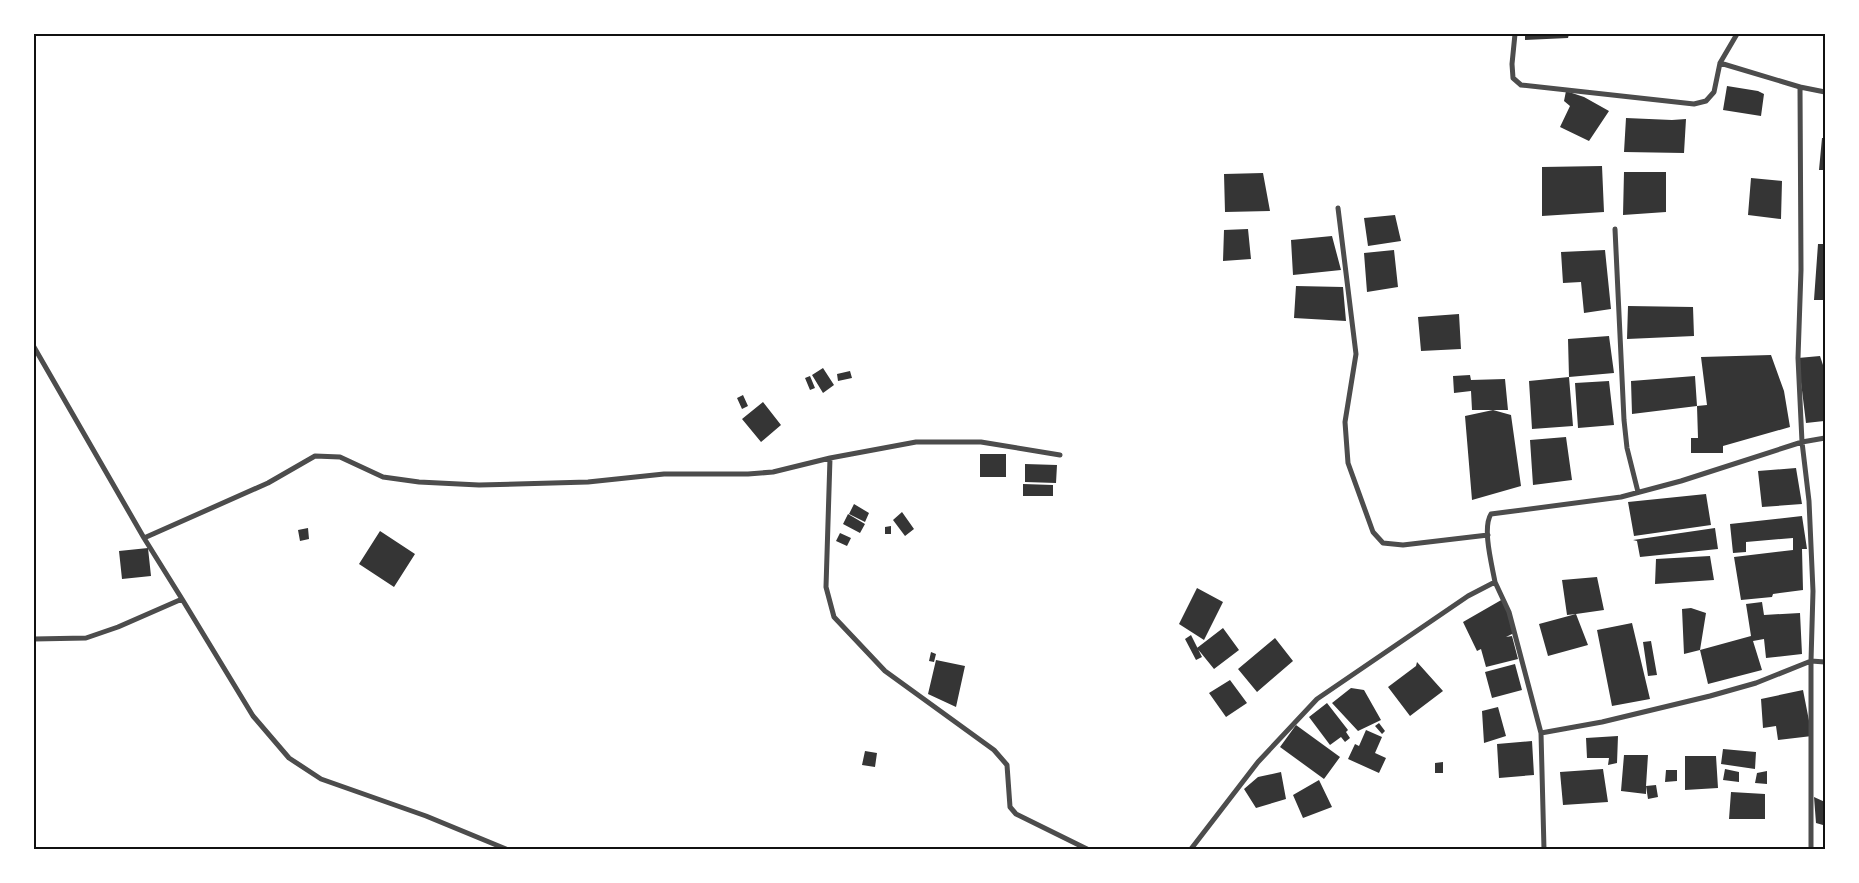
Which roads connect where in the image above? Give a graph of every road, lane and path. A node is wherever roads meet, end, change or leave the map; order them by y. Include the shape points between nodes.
1 (1515, 34) edge
2 (1737, 34) edge
3 (1720, 63) junction
4 (1800, 87) junction
5 (1825, 92) edge
6 (1338, 208) dead end
7 (1615, 229) dead end
8 (34, 347) edge
9 (1825, 438) edge
10 (1802, 442) junction
11 (1060, 455) dead end
12 (830, 458) junction
13 (1638, 492) junction
14 (1488, 535) junction
15 (144, 538) junction
16 (1495, 582) junction
17 (182, 599) junction
18 (34, 639) edge
19 (1811, 661) junction
20 (1825, 662) edge
21 (1541, 733) junction
22 (506, 849) edge
23 (1087, 849) edge
24 (1191, 849) edge
25 (1544, 849) edge
26 (1810, 849) edge

1 - 3 street via 1513,78 1521,85 1694,104 1706,101 1714,92
2 - 3 street
3 - 4 street
4 - 5 street
4 - 10 street via 1798,334
6 - 14 street via 1356,354 1345,422 1348,463 1373,532 1383,543 1403,545
7 - 13 street via 1624,420
8 - 15 street
9 - 10 street
10 - 13 street
10 - 19 street via 1810,501
11 - 12 street via 980,442 916,442
12 - 15 street via 773,472 748,474 664,474 588,482 479,485 383,477 340,457 316,456 268,483
12 - 23 street via 826,587 834,617 886,671 998,755 1007,765 1010,807 1016,814
13 - 14 street via 1491,514 1487,520
14 - 16 street
15 - 17 street
16 - 21 street via 1509,612
16 - 24 street via 1468,596 1317,699 1258,762
17 - 18 street via 86,638
17 - 22 street via 253,716 289,758 321,779 426,816
19 - 20 street
19 - 21 street via 1756,683 1710,696
19 - 26 street
21 - 25 street

